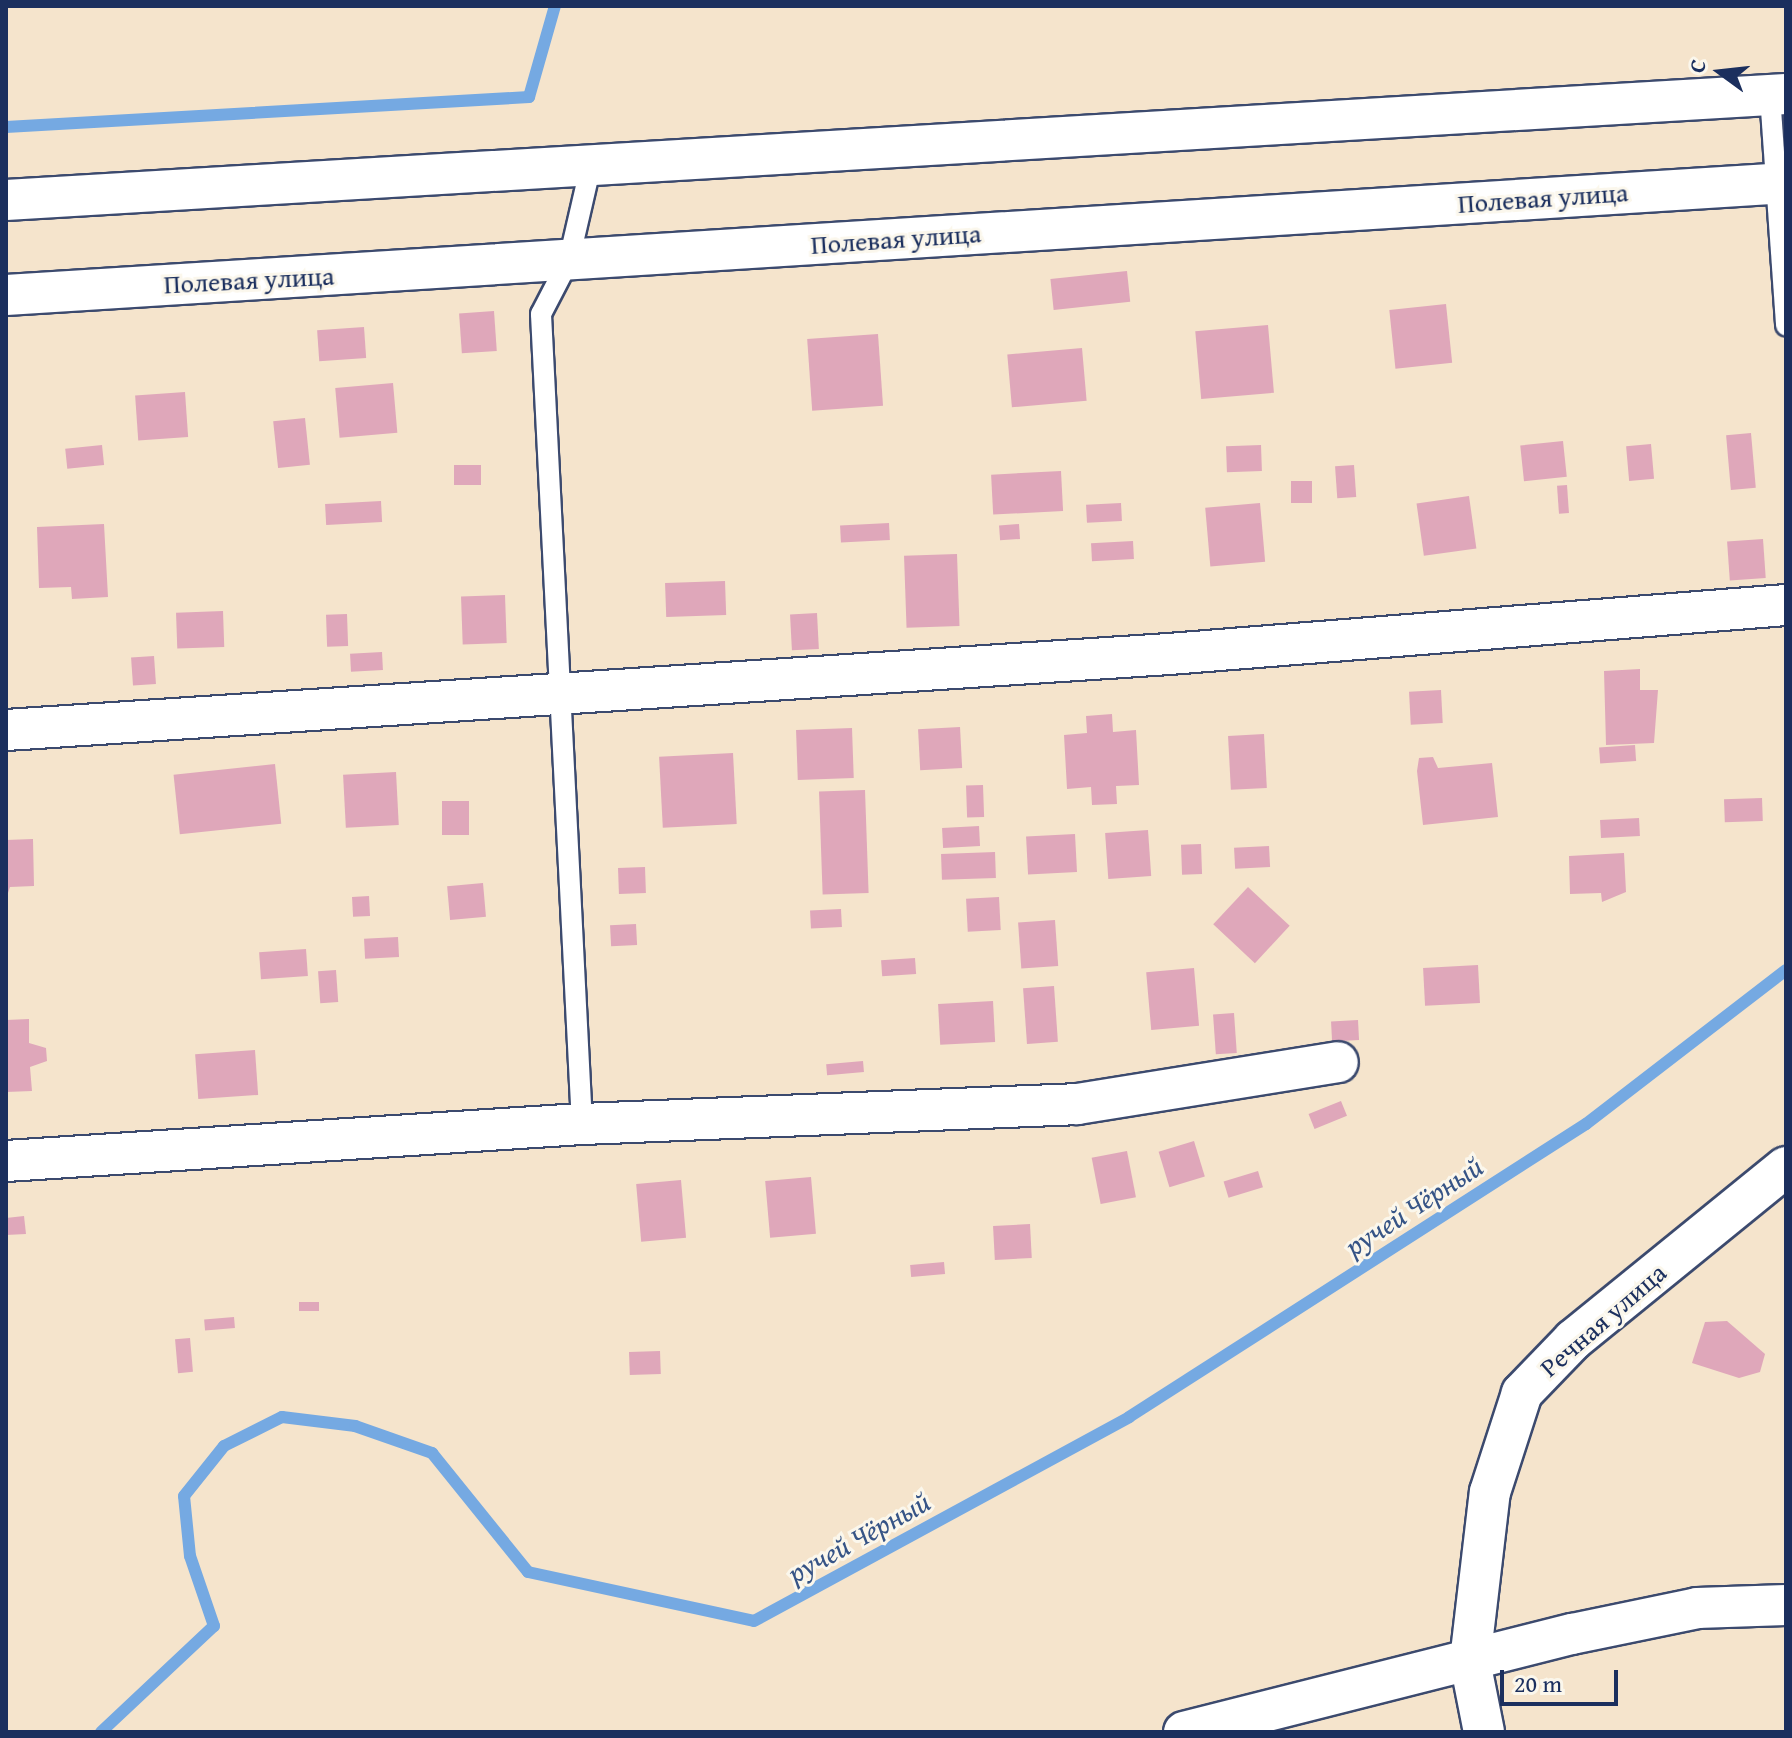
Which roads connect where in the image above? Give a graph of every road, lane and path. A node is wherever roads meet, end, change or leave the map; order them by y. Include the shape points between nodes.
1 (1778, 95) edge
2 (591, 165) junction
3 (1781, 183) edge
4 (6, 200) edge
5 (569, 260) junction
6 (6, 295) edge
7 (1786, 325) edge
8 (1786, 605) edge
9 (558, 695) junction
10 (6, 730) edge
11 (1338, 1062) dead end
12 (582, 1124) junction
13 (6, 1161) edge
14 (1786, 1167) edge
15 (1786, 1605) edge
16 (1470, 1661) junction
17 (1184, 1732) edge
18 (1484, 1732) edge

1 - 2 street
1 - 3 lane
2 - 4 street
2 - 5 lane
3 - 5 street, Полевая улица
3 - 7 lane
5 - 6 street, Полевая улица
5 - 9 lane via 541,314
8 - 9 street
9 - 10 street
9 - 12 lane
11 - 12 street via 1077,1104
12 - 13 street
14 - 16 street, Речная улица via 1573,1340 1522,1393 1490,1492
15 - 16 street via 1697,1608
16 - 17 street
16 - 18 street, Речная улица

